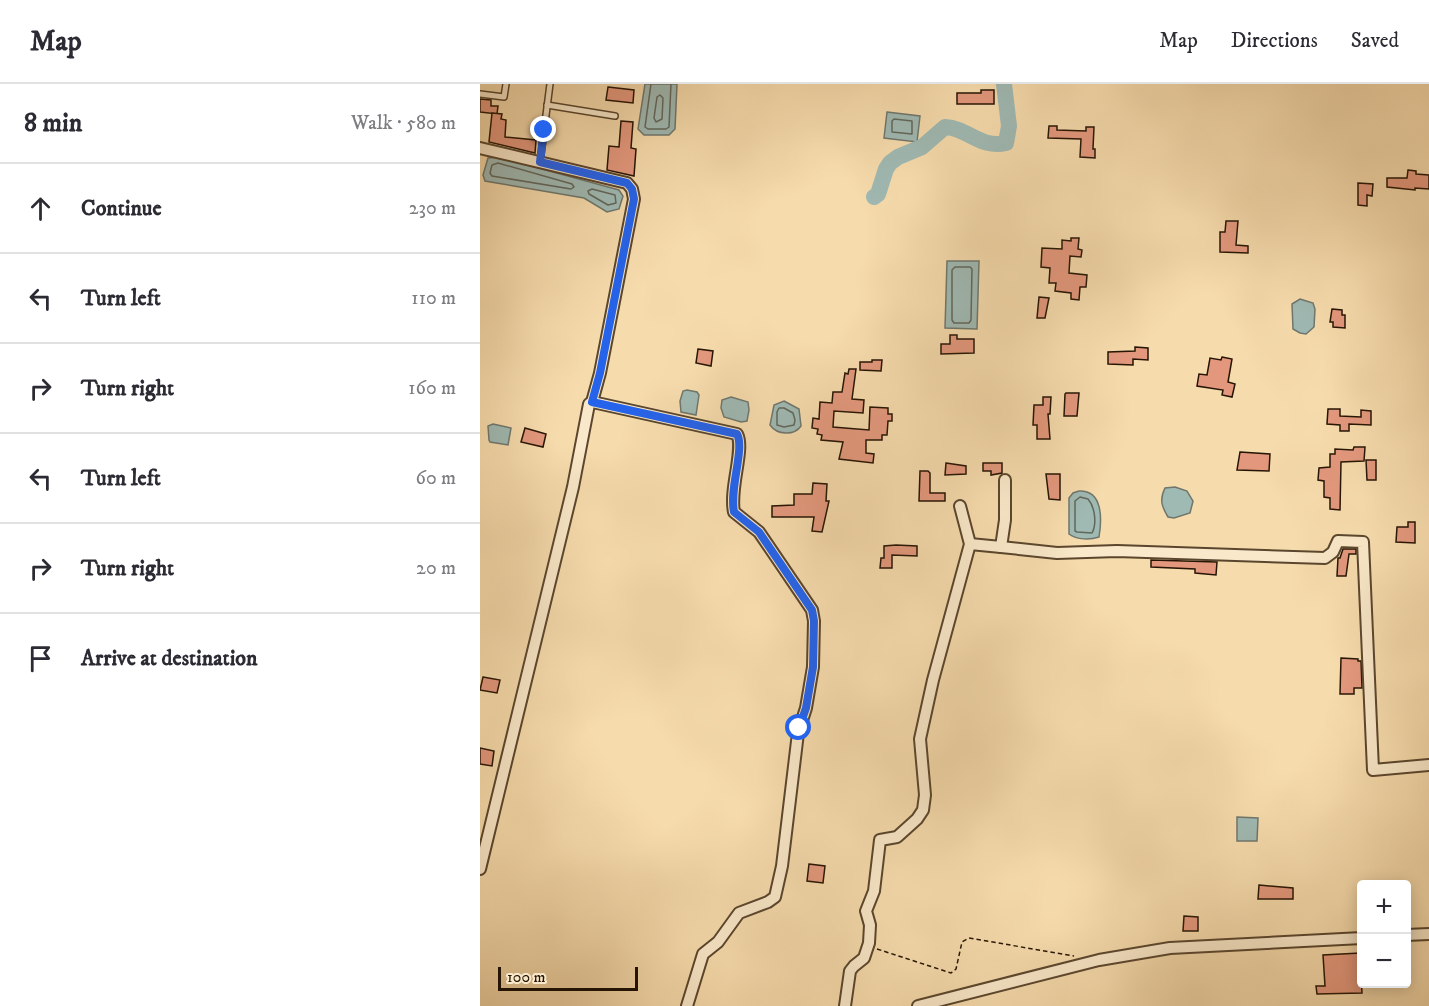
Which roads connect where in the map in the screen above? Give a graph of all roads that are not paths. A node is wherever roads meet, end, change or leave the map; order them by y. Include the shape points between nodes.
1 (506, 84) edge
2 (550, 84) edge
3 (480, 94) edge
4 (548, 105) junction
5 (615, 116) dead end
6 (480, 148) edge
7 (540, 162) junction
8 (592, 402) junction
9 (1005, 480) dead end
10 (960, 506) dead end
11 (970, 544) junction
12 (1001, 547) junction
13 (1429, 765) edge
14 (480, 869) edge
15 (1429, 934) edge
16 (1411, 935) edge
17 (1357, 938) edge
18 (687, 1006) edge
19 (845, 1006) edge
20 (918, 1006) edge

1 - 3 lane via 504,97
2 - 4 lane
4 - 5 lane
4 - 7 lane
6 - 7 street
7 - 8 street via 627,183 632,189 634,199
8 - 14 street via 587,408 573,487
8 - 18 street via 737,434 740,445 732,493 734,512 768,544 812,610 814,621 813,667 798,733 775,897 739,913 704,954
9 - 12 street
10 - 11 street
11 - 12 street
11 - 19 street via 920,739 923,810 897,837 880,840 874,891 866,911 870,925 868,946 864,958 850,971
12 - 13 street via 1057,553 1116,551 1326,558 1338,541 1364,542 1373,770
15 - 16 street
17 - 20 street via 1170,948 1099,960

